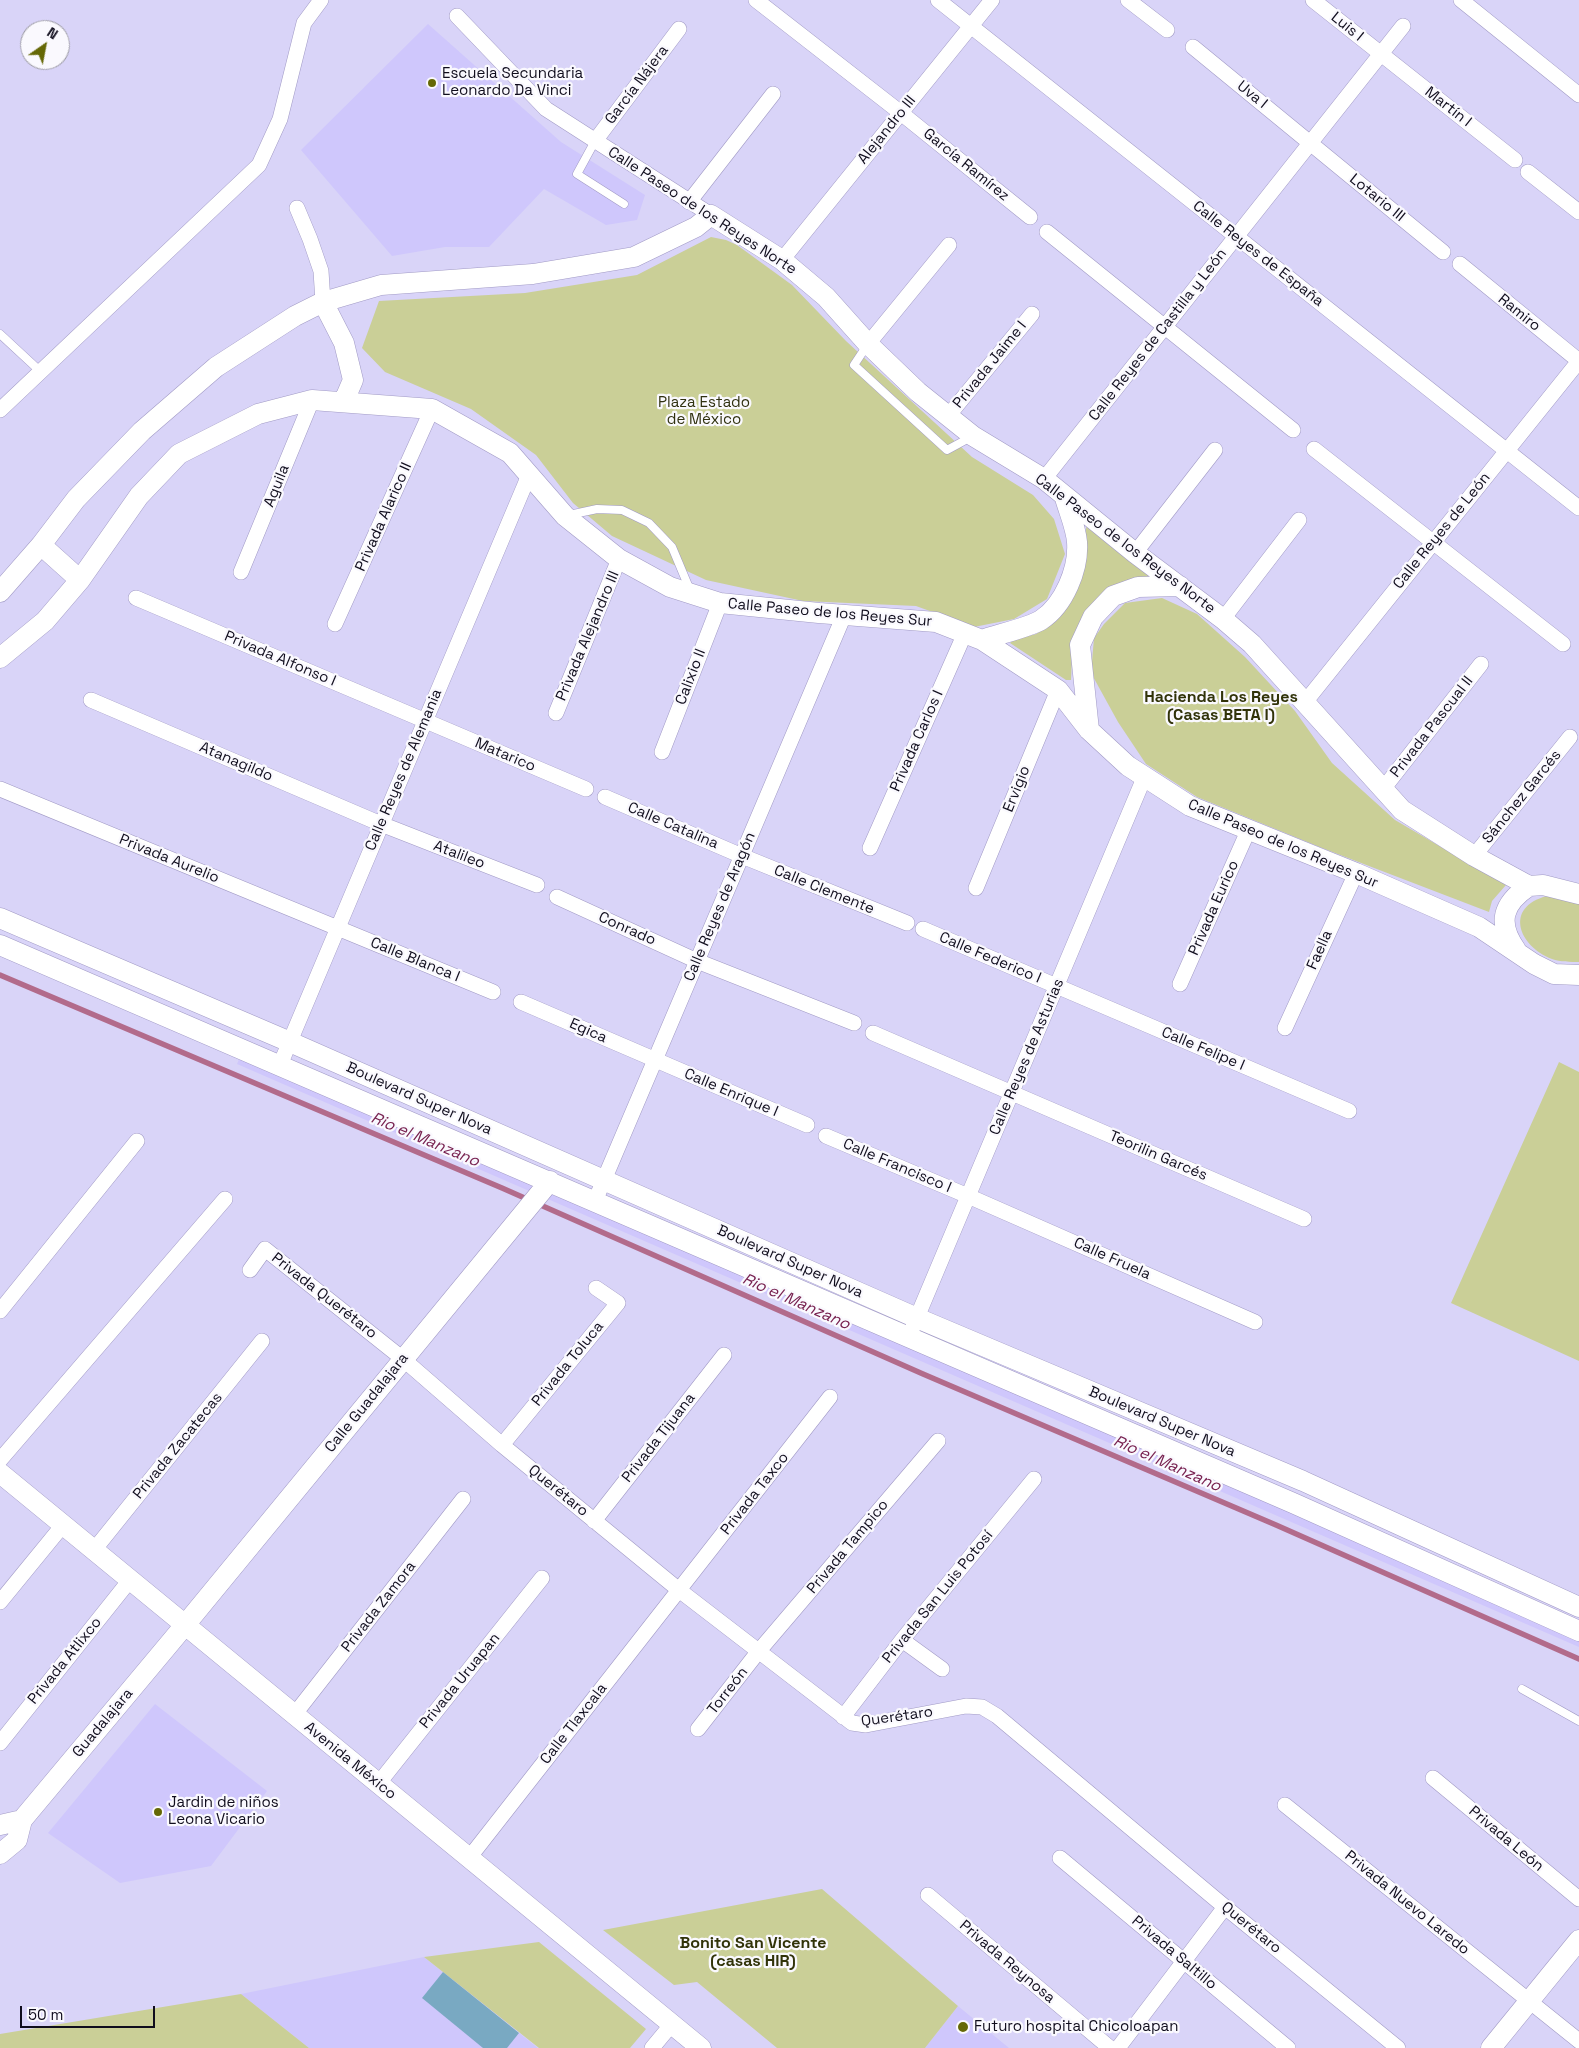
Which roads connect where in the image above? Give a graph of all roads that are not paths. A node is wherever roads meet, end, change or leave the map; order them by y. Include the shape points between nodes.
1 (321, 0) edge
2 (756, 0) edge
3 (938, 0) edge
4 (992, 0) edge
5 (1128, 0) edge
6 (1313, 0) edge
7 (1461, 0) edge
8 (457, 16) dead end
9 (971, 26) junction
10 (1403, 26) dead end
11 (679, 30) dead end
12 (1167, 30) dead end
13 (1193, 47) dead end
14 (1381, 55) junction
15 (773, 94) dead end
16 (1579, 95) edge
17 (901, 113) junction
18 (596, 141) junction
19 (1311, 144) junction
20 (1514, 160) dead end
21 (1528, 172) dead end
22 (689, 202) junction
23 (624, 204) dead end
24 (296, 208) dead end
25 (1579, 212) edge
26 (711, 215) junction
27 (1030, 217) dead end
28 (1047, 232) dead end
29 (1236, 237) junction
30 (950, 245) dead end
31 (1443, 252) dead end
32 (782, 260) junction
33 (1460, 264) dead end
34 (323, 302) junction
35 (1032, 314) dead end
36 (1165, 326) junction
37 (0, 334) edge
38 (868, 344) junction
39 (1579, 361) edge
40 (41, 372) junction
41 (312, 400) junction
42 (344, 401) junction
43 (432, 409) junction
44 (0, 410) edge
45 (948, 416) junction
46 (1292, 430) dead end
47 (973, 436) junction
48 (1314, 449) dead end
49 (1215, 450) dead end
50 (1507, 451) junction
51 (529, 475) junction
52 (1044, 479) junction
53 (1065, 498) junction
54 (1579, 508) edge
55 (565, 516) junction
56 (1299, 520) dead end
57 (1433, 543) junction
58 (40, 546) junction
59 (1135, 553) junction
60 (620, 559) junction
61 (241, 572) dead end
62 (80, 580) junction
63 (1180, 586) junction
64 (0, 592) edge
65 (692, 594) junction
66 (136, 598) dead end
67 (720, 603) junction
68 (844, 613) junction
69 (1223, 619) junction
70 (335, 624) dead end
71 (973, 636) junction
72 (1563, 644) dead end
73 (0, 658) edge
74 (1481, 664) dead end
75 (1058, 690) junction
76 (91, 700) dead end
77 (1306, 702) junction
78 (556, 712) dead end
79 (424, 721) junction
80 (1089, 730) junction
81 (1570, 737) dead end
82 (662, 752) dead end
83 (1144, 778) junction
84 (586, 788) dead end
85 (0, 789) edge
86 (1383, 789) junction
87 (605, 797) dead end
88 (381, 824) junction
89 (1248, 831) junction
90 (870, 848) dead end
91 (742, 856) junction
92 (1474, 856) junction
93 (1356, 873) junction
94 (537, 885) dead end
95 (1530, 886) junction
96 (976, 888) dead end
97 (1579, 894) edge
98 (557, 898) dead end
99 (0, 918) edge
100 (907, 923) dead end
101 (338, 928) junction
102 (923, 929) dead end
103 (0, 945) edge
104 (1516, 950) junction
105 (698, 961) junction
106 (1579, 975) edge
107 (1180, 984) dead end
108 (1056, 987) junction
109 (493, 992) dead end
110 (522, 1002) dead end
111 (854, 1023) dead end
112 (1285, 1028) dead end
113 (873, 1033) dead end
114 (290, 1042) junction
115 (655, 1061) junction
116 (280, 1065) junction
117 (1011, 1093) junction
118 (1349, 1111) dead end
119 (807, 1125) dead end
120 (826, 1136) dead end
121 (137, 1141) dead end
122 (604, 1180) junction
123 (546, 1185) junction
124 (968, 1196) junction
125 (225, 1199) dead end
126 (595, 1201) junction
127 (1304, 1219) dead end
128 (250, 1270) dead end
129 (596, 1288) dead end
130 (0, 1311) edge
131 (917, 1318) junction
132 (1255, 1322) dead end
133 (909, 1337) junction
134 (262, 1341) dead end
135 (724, 1355) dead end
136 (403, 1359) junction
137 (830, 1398) dead end
138 (938, 1441) dead end
139 (502, 1445) junction
140 (0, 1460) edge
141 (0, 1473) edge
142 (1034, 1479) dead end
143 (463, 1499) dead end
144 (594, 1521) junction
145 (63, 1525) junction
146 (94, 1550) junction
147 (542, 1578) dead end
148 (130, 1580) junction
149 (679, 1590) junction
150 (0, 1602) edge
151 (1579, 1607) edge
152 (185, 1625) junction
153 (1579, 1632) edge
154 (902, 1640) junction
155 (758, 1652) junction
156 (942, 1669) dead end
157 (1522, 1689) dead end
158 (294, 1715) junction
159 (843, 1717) junction
160 (1579, 1721) edge
161 (698, 1729) dead end
162 (0, 1743) edge
163 (1433, 1778) dead end
164 (378, 1784) junction
165 (1285, 1805) dead end
166 (22, 1820) junction
167 (0, 1825) edge
168 (0, 1854) edge
169 (469, 1858) junction
170 (1060, 1858) dead end
171 (928, 1895) dead end
172 (1579, 1899) edge
173 (1225, 1907) junction
174 (1579, 1940) edge
175 (1184, 1962) junction
176 (1530, 2001) junction
177 (672, 2024) junction
178 (1579, 2041) edge
179 (652, 2048) edge
180 (701, 2048) edge
181 (1110, 2048) edge
182 (1118, 2048) edge
183 (1288, 2048) edge
184 (1398, 2048) edge
185 (1491, 2048) edge

1 - 40 street via 304,22 280,119 259,165
2 - 17 street, García Ramírez
3 - 9 street, Calle Reyes de España
4 - 9 street, Alejandro III
5 - 12 street
6 - 14 street, Luis I
7 - 16 street
8 - 18 street, Calle Paseo de los Reyes Norte via 546,109
9 - 17 street, Alejandro III
9 - 29 street, Calle Reyes de España
10 - 14 street, Calle Reyes de Castilla y León
11 - 18 street, García Nájera
13 - 19 street, Uva I
14 - 19 street, Calle Reyes de Castilla y León
14 - 20 street, Martín I
15 - 22 street
17 - 27 street, García Ramírez
17 - 32 street, Alejandro III
18 - 22 street, Calle Paseo de los Reyes Norte
18 - 23 lane via 577,174
19 - 29 street, Calle Reyes de Castilla y León
19 - 31 street, Lotario III
21 - 25 street
22 - 26 street, Calle Paseo de los Reyes Norte
24 - 34 street via 321,271
26 - 32 street, Calle Paseo de los Reyes Norte
26 - 34 street via 696,227 634,258 533,274 380,285
28 - 36 street
29 - 36 street, Calle Reyes de Castilla y León
29 - 50 street, Calle Reyes de España
30 - 38 street
32 - 38 street, Calle Paseo de los Reyes Norte via 826,297
33 - 39 street, Ramiro
34 - 42 street via 344,343 353,380
34 - 58 street via 294,316 216,368 142,432 76,499
35 - 45 street, Privada Jaime I
36 - 46 street
36 - 52 street, Calle Reyes de Castilla y León
37 - 40 lane
38 - 45 street, Calle Paseo de los Reyes Norte
38 - 47 lane via 854,365 947,450
39 - 50 street, Calle Reyes de León
40 - 44 street
41 - 42 street, Calle Paseo de los Reyes Sur
41 - 61 street, Aguila
41 - 62 street, Calle Paseo de los Reyes Sur via 258,414 179,454 139,496
42 - 43 street, Calle Paseo de los Reyes Sur
43 - 51 street, Calle Paseo de los Reyes Sur via 510,453
43 - 70 street, Privada Alarico II
45 - 47 street, Calle Paseo de los Reyes Norte
47 - 52 street, Calle Paseo de los Reyes Norte
48 - 57 street
49 - 59 street
50 - 54 street, Calle Reyes de España
50 - 57 street, Calle Reyes de León
51 - 55 street, Calle Paseo de los Reyes Sur
51 - 79 street, Calle Reyes de Alemania
52 - 53 street, Calle Paseo de los Reyes Norte
53 - 59 street, Calle Paseo de los Reyes Norte
53 - 71 street via 1077,541 1076,562 1060,601 1041,620
55 - 60 street, Calle Paseo de los Reyes Sur
55 - 65 lane via 597,509 622,510 650,523 672,547
56 - 69 street
57 - 72 street
57 - 77 street, Calle Reyes de León
58 - 62 street
58 - 64 street
59 - 63 street, Calle Paseo de los Reyes Norte
60 - 65 street, Calle Paseo de los Reyes Sur via 670,587
60 - 78 street, Privada Alejandro III
62 - 73 street, Calle Paseo de los Reyes Sur via 46,621
63 - 69 street, Calle Paseo de los Reyes Norte
63 - 80 street via 1138,587 1113,596 1093,617 1080,645
65 - 67 street, Calle Paseo de los Reyes Sur
66 - 79 street, Privada Alfonso I
67 - 68 street, Calle Paseo de los Reyes Sur
67 - 82 street, Calixio II
68 - 71 street, Calle Paseo de los Reyes Sur via 936,622
68 - 91 street, Calle Reyes de Aragón
69 - 77 street, Calle Paseo de los Reyes Norte via 1252,644
71 - 75 street, Calle Paseo de los Reyes Sur
71 - 90 street, Privada Carlos I
74 - 86 street, Privada Pascual II
75 - 80 street, Calle Paseo de los Reyes Sur
75 - 96 street, Ervigio
76 - 88 street, Atanagildo
77 - 86 street, Calle Paseo de los Reyes Norte
79 - 84 street, Matarico
79 - 88 street, Calle Reyes de Alemania
80 - 83 street, Calle Paseo de los Reyes Sur
81 - 92 street, Sánchez Garcés
83 - 89 street, Calle Paseo de los Reyes Sur via 1190,806
83 - 108 street, Calle Reyes de Asturias
85 - 101 street, Privada Aurelio
86 - 92 street, Calle Paseo de los Reyes Norte via 1402,810
87 - 91 street, Calle Catalina
88 - 94 street, Atalileo
88 - 101 street, Calle Reyes de Alemania
89 - 93 street, Calle Paseo de los Reyes Sur
89 - 107 street, Privada Eurico
91 - 100 street, Calle Clemente
91 - 105 street, Calle Reyes de Aragón
92 - 95 street, Calle Paseo de los Reyes Norte
93 - 104 street, Calle Paseo de los Reyes Sur via 1479,927
93 - 112 street, Faella
95 - 97 street, Calle Paseo de los Reyes Norte via 1542,885
95 - 104 street via 1518,894 1503,917 1504,929
98 - 105 street, Conrado
99 - 114 street, Boulevard Super Nova
101 - 109 street, Calle Blanca I
101 - 114 street, Calle Reyes de Alemania
102 - 108 street, Calle Federico I
103 - 116 street, Boulevard Super Nova
104 - 106 street, Calle Paseo de los Reyes Sur via 1554,974
105 - 111 street, Conrado
105 - 115 street, Calle Reyes de Aragón
108 - 117 street, Calle Reyes de Asturias
108 - 118 street, Calle Felipe I
110 - 115 street, Egica
113 - 117 street, Teorilin Garcés
114 - 116 street, Calle Reyes de Alemania
114 - 122 street, Boulevard Super Nova
115 - 119 street, Calle Enrique I
115 - 122 street, Calle Reyes de Aragón
116 - 123 street, Boulevard Super Nova
117 - 124 street, Calle Reyes de Asturias
117 - 127 street, Teorilin Garcés
120 - 124 street, Calle Francisco I
121 - 130 street
122 - 126 street, Calle Reyes de Aragón
122 - 131 street, Boulevard Super Nova
123 - 126 street, Boulevard Super Nova
123 - 136 street, Calle Guadalajara
124 - 131 street, Calle Reyes de Asturias
124 - 132 street, Calle Fruela
125 - 140 street
126 - 133 street, Boulevard Super Nova
128 - 136 street, Privada Querétaro via 265,1249
129 - 139 street, Privada Toluca via 618,1303
131 - 133 street, Calle Reyes de Asturias
131 - 151 street, Boulevard Super Nova via 1303,1482
133 - 153 street, Boulevard Super Nova via 1293,1503
134 - 146 street, Privada Zacatecas
135 - 144 street, Privada Tijuana
136 - 139 street, Querétaro
136 - 152 street, Calle Guadalajara
137 - 149 street, Privada Taxco
138 - 155 street, Privada Tampico
139 - 144 street, Querétaro
141 - 145 street, Avenida México
142 - 154 street, Privada San Luis Potosí
143 - 158 street, Privada Zamora
144 - 149 street, Querétaro
145 - 146 street, Avenida México
145 - 150 street
146 - 148 street, Avenida México
147 - 164 street, Privada Uruapan
148 - 152 street, Avenida México
148 - 162 street, Privada Atlixco
149 - 155 street, Querétaro
149 - 169 street, Calle Tlaxcala
152 - 158 street, Avenida México
152 - 166 street, Guadalajara
154 - 156 street
154 - 159 street, Privada San Luis Potosí
155 - 159 street, Querétaro
155 - 161 street, Torreón
157 - 160 lane
158 - 164 street, Avenida México
159 - 173 street, Querétaro via 852,1723 866,1725 966,1706 982,1707 997,1716
163 - 172 street, Privada León
164 - 169 street, Avenida México
165 - 176 street, Privada Nuevo Laredo
166 - 167 street
166 - 168 street, Guadalajara via 17,1840
169 - 177 street, Avenida México
170 - 175 street, Privada Saltillo
171 - 181 street, Privada Reynosa
173 - 175 street
173 - 184 street, Querétaro
174 - 176 street
175 - 182 street
175 - 183 street, Privada Saltillo
176 - 178 street, Privada Nuevo Laredo
176 - 185 street
177 - 179 street
177 - 180 street, Avenida México

